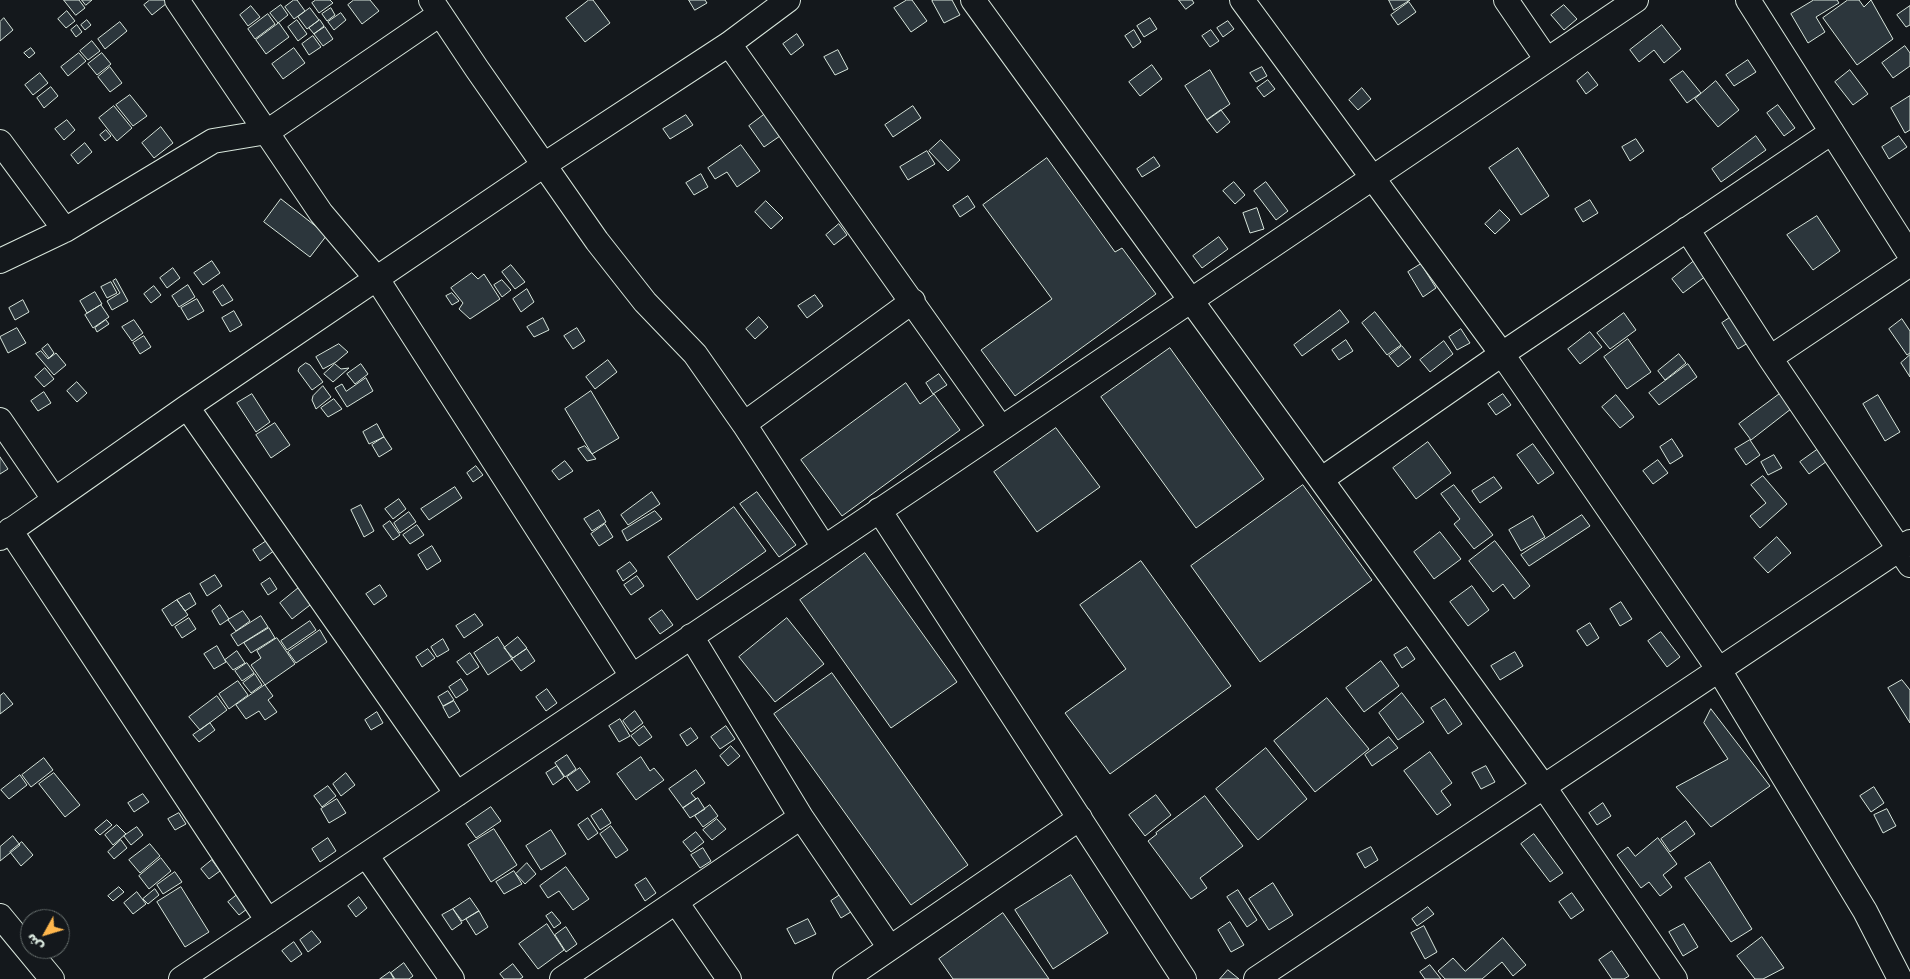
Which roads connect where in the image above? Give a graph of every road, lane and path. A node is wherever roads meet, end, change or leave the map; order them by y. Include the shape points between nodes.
1 (177, 0) edge
2 (788, 0) edge
3 (973, 0) edge
4 (1242, 0) edge
5 (1506, 0) edge
6 (1636, 0) edge
7 (1748, 0) edge
8 (435, 7) edge
9 (730, 44) junction
10 (1547, 60) junction
11 (267, 132) junction
12 (1832, 132) junction
13 (0, 142) edge
14 (544, 165) junction
15 (1373, 178) junction
16 (1687, 229) junction
17 (65, 230) junction
18 (1910, 255) edge
19 (0, 261) edge
20 (1910, 264) edge
21 (377, 279) junction
22 (913, 301) junction
23 (1193, 301) junction
24 (1502, 354) junction
25 (1770, 358) junction
26 (187, 407) junction
27 (0, 420) edge
28 (744, 424) junction
29 (1001, 428) junction
30 (1322, 479) junction
31 (54, 499) junction
32 (880, 510) junction
33 (5, 534) edge
34 (824, 546) junction
35 (1906, 552) edge
36 (691, 636) junction
37 (1719, 670) junction
38 (632, 676) junction
39 (1544, 787) junction
40 (457, 794) junction
41 (801, 817) junction
42 (1080, 818) junction
43 (366, 854) junction
44 (676, 902) junction
45 (0, 916) edge
46 (268, 921) junction
47 (890, 948) junction
48 (52, 979) edge
49 (181, 979) edge
50 (452, 979) edge
51 (562, 979) edge
52 (728, 979) edge
53 (845, 979) edge
54 (1184, 979) edge
55 (1256, 979) edge
56 (1675, 979) edge
57 (1900, 979) edge

1 - 11 street
2 - 9 street
3 - 23 street
4 - 15 street
5 - 10 street
6 - 10 street
7 - 12 street
8 - 11 street
8 - 14 street
9 - 14 street
9 - 22 street
10 - 15 street
11 - 17 street via 212,141
11 - 21 street via 321,213
12 - 16 street
12 - 18 street
13 - 17 street
14 - 21 street
14 - 28 street via 597,241 645,302 695,354
15 - 23 street
15 - 24 street
16 - 24 street
16 - 25 street
17 - 19 street
20 - 25 street
21 - 26 street
21 - 38 street
22 - 28 street
22 - 29 street
23 - 29 street
23 - 30 street
24 - 30 street
24 - 37 street
25 - 35 street
26 - 31 street
26 - 40 street
27 - 31 street
28 - 34 street
29 - 32 street
30 - 39 street
31 - 33 street
32 - 34 street
32 - 42 street
33 - 46 street
34 - 36 street
35 - 37 street
36 - 38 street
36 - 41 street
37 - 39 street
37 - 57 street via 1865,911
38 - 40 street
39 - 55 street
39 - 56 street
40 - 43 street
41 - 44 street
41 - 47 street
42 - 47 street
42 - 54 street
43 - 46 street
43 - 50 street
44 - 51 street
44 - 52 street
45 - 48 street
46 - 49 street
47 - 53 street

